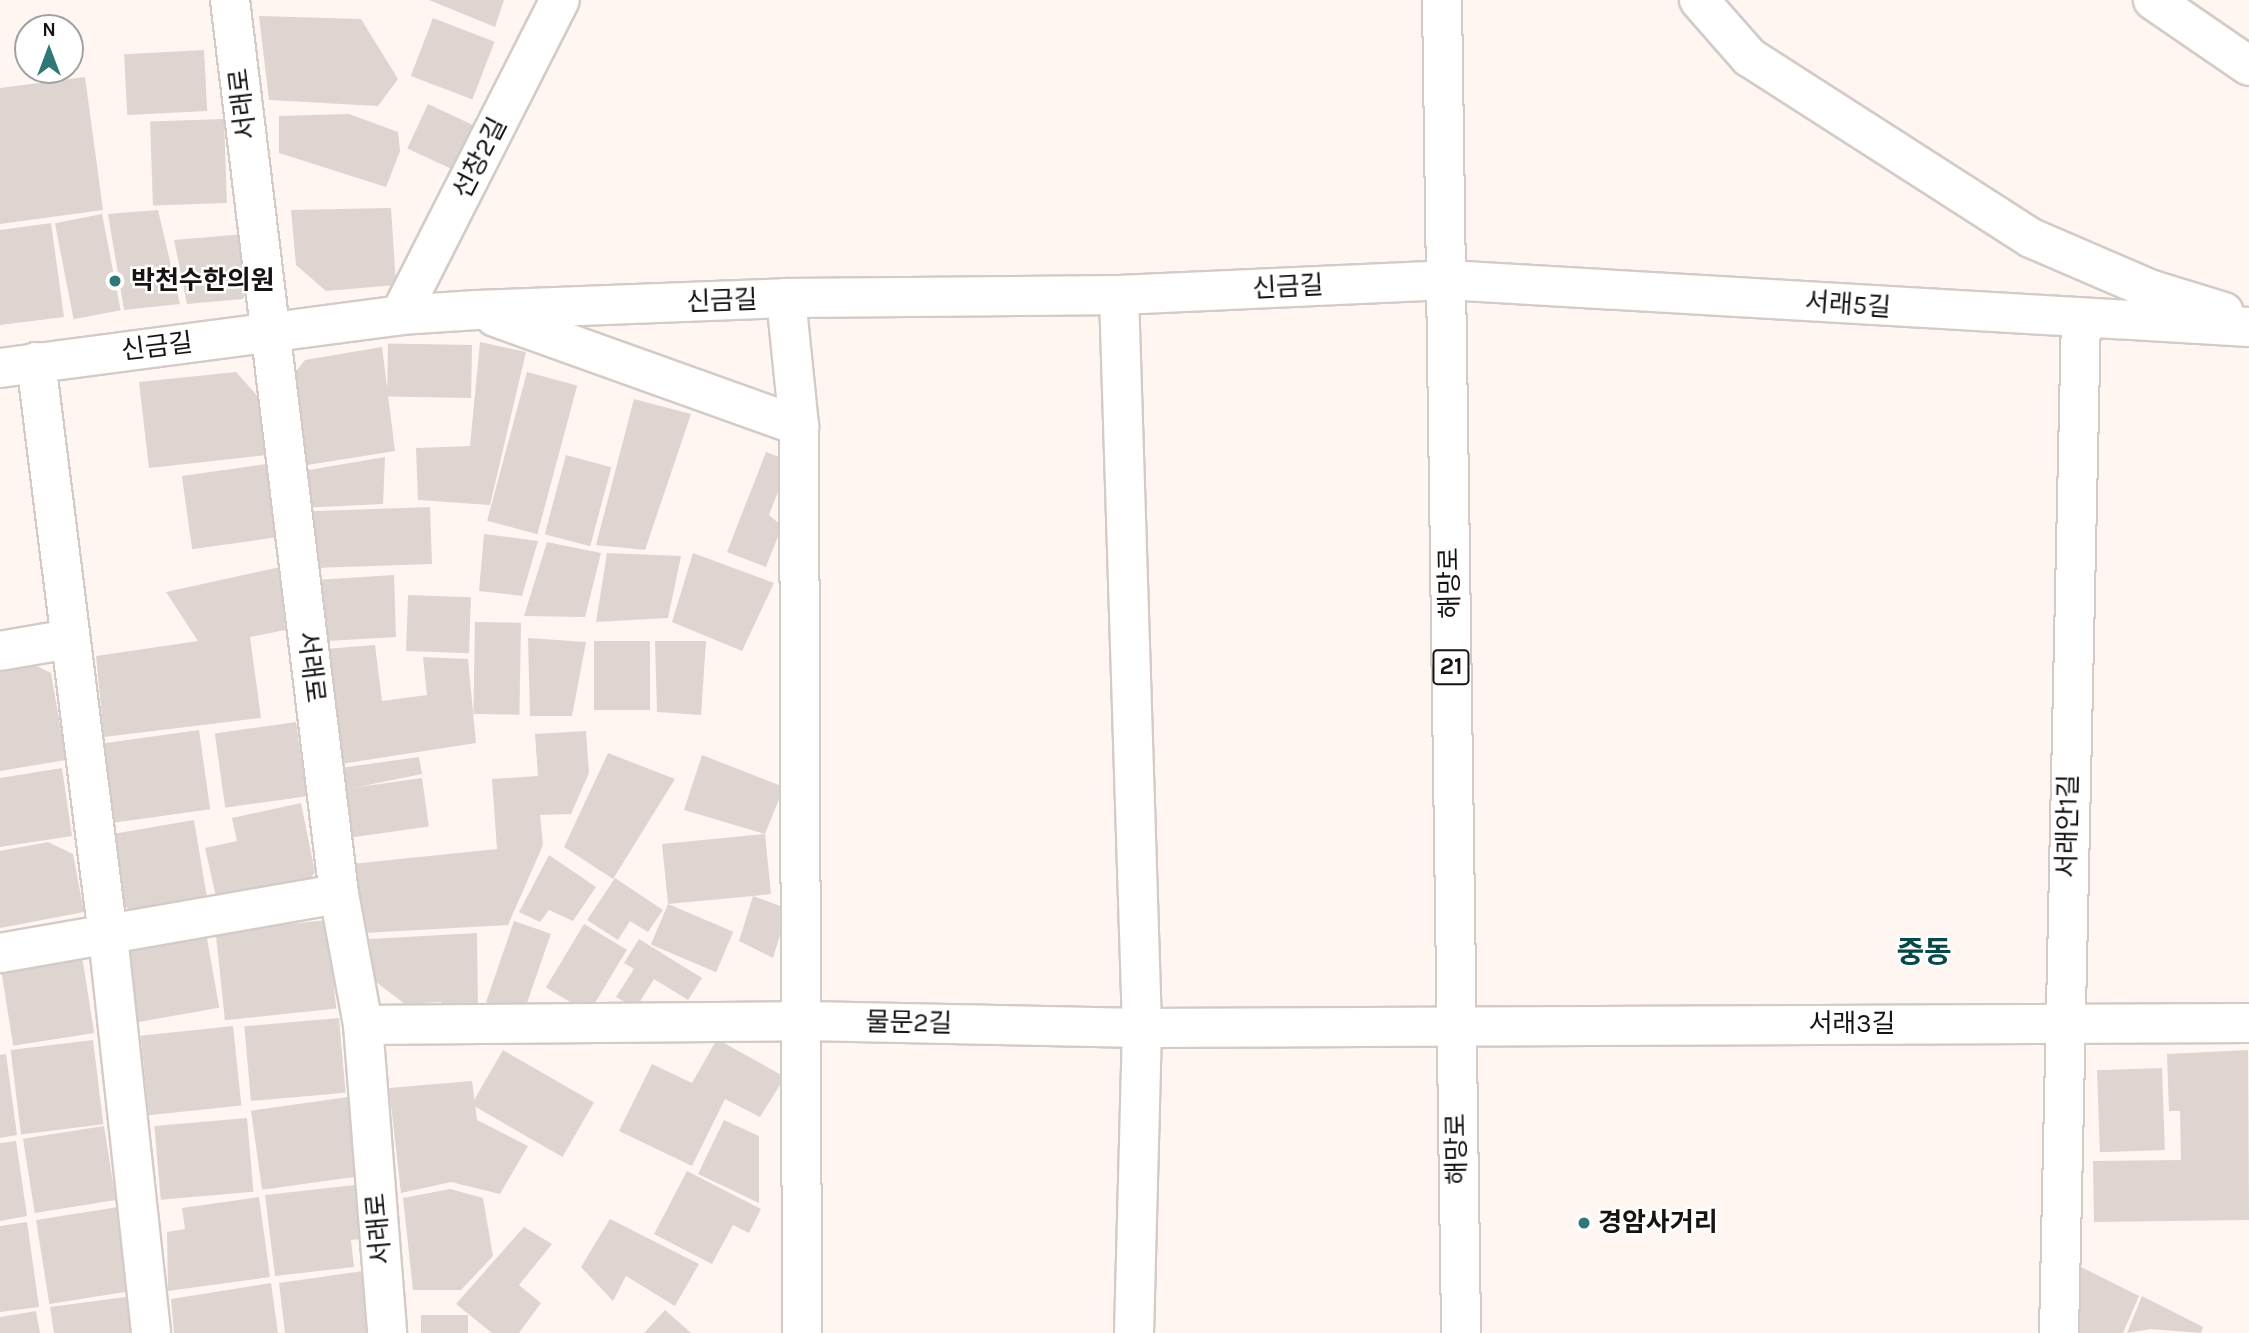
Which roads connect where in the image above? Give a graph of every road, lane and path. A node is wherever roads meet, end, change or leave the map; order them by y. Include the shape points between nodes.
1 (230, 0) edge
2 (560, 0) edge
3 (1443, 0) edge
4 (1699, 0) edge
5 (2153, 0) edge
6 (2249, 66) edge
7 (1447, 280) junction
8 (1119, 295) junction
9 (786, 298) junction
10 (477, 310) junction
11 (400, 315) junction
12 (2081, 320) junction
13 (2249, 320) edge
14 (2249, 327) edge
15 (270, 334) junction
16 (18, 365) edge
17 (799, 426) junction
18 (70, 639) junction
19 (0, 651) edge
20 (339, 894) junction
21 (108, 936) junction
22 (0, 953) edge
23 (803, 1021) junction
24 (2249, 1023) edge
25 (2063, 1024) junction
26 (363, 1025) junction
27 (1455, 1025) junction
28 (1142, 1028) junction
29 (151, 1333) edge
30 (387, 1333) edge
31 (802, 1333) edge
32 (1134, 1333) edge
33 (1461, 1333) edge
34 (2059, 1333) edge

1 - 15 street, 서래로
2 - 11 street, 선창2길
3 - 7 street, 해망로 / 21
4 - 13 street via 1749,57 2031,238 2152,290
5 - 6 street
7 - 8 street, 신금길
7 - 12 street, 서래5길
7 - 27 street, 해망로 / 21
8 - 9 street, 신금길
8 - 28 street
9 - 10 street, 신금길
9 - 17 street
10 - 11 street, 신금길
10 - 17 street
11 - 15 street, 신금길
12 - 14 street, 서래5길
12 - 25 street, 서래안1길
15 - 16 street, 신금길
15 - 20 street, 서래로
16 - 18 street
17 - 23 street
18 - 19 street
18 - 21 street
20 - 21 street
20 - 26 street, 서래로
21 - 22 street
21 - 29 street
23 - 26 street, 물문2길
23 - 28 street, 물문2길
23 - 31 street
24 - 25 street, 서래3길
25 - 27 street, 서래3길
25 - 34 street, 서래안1길
26 - 30 street, 서래로
27 - 28 street, 물문2길
27 - 33 street, 해망로 / 21
28 - 32 street

